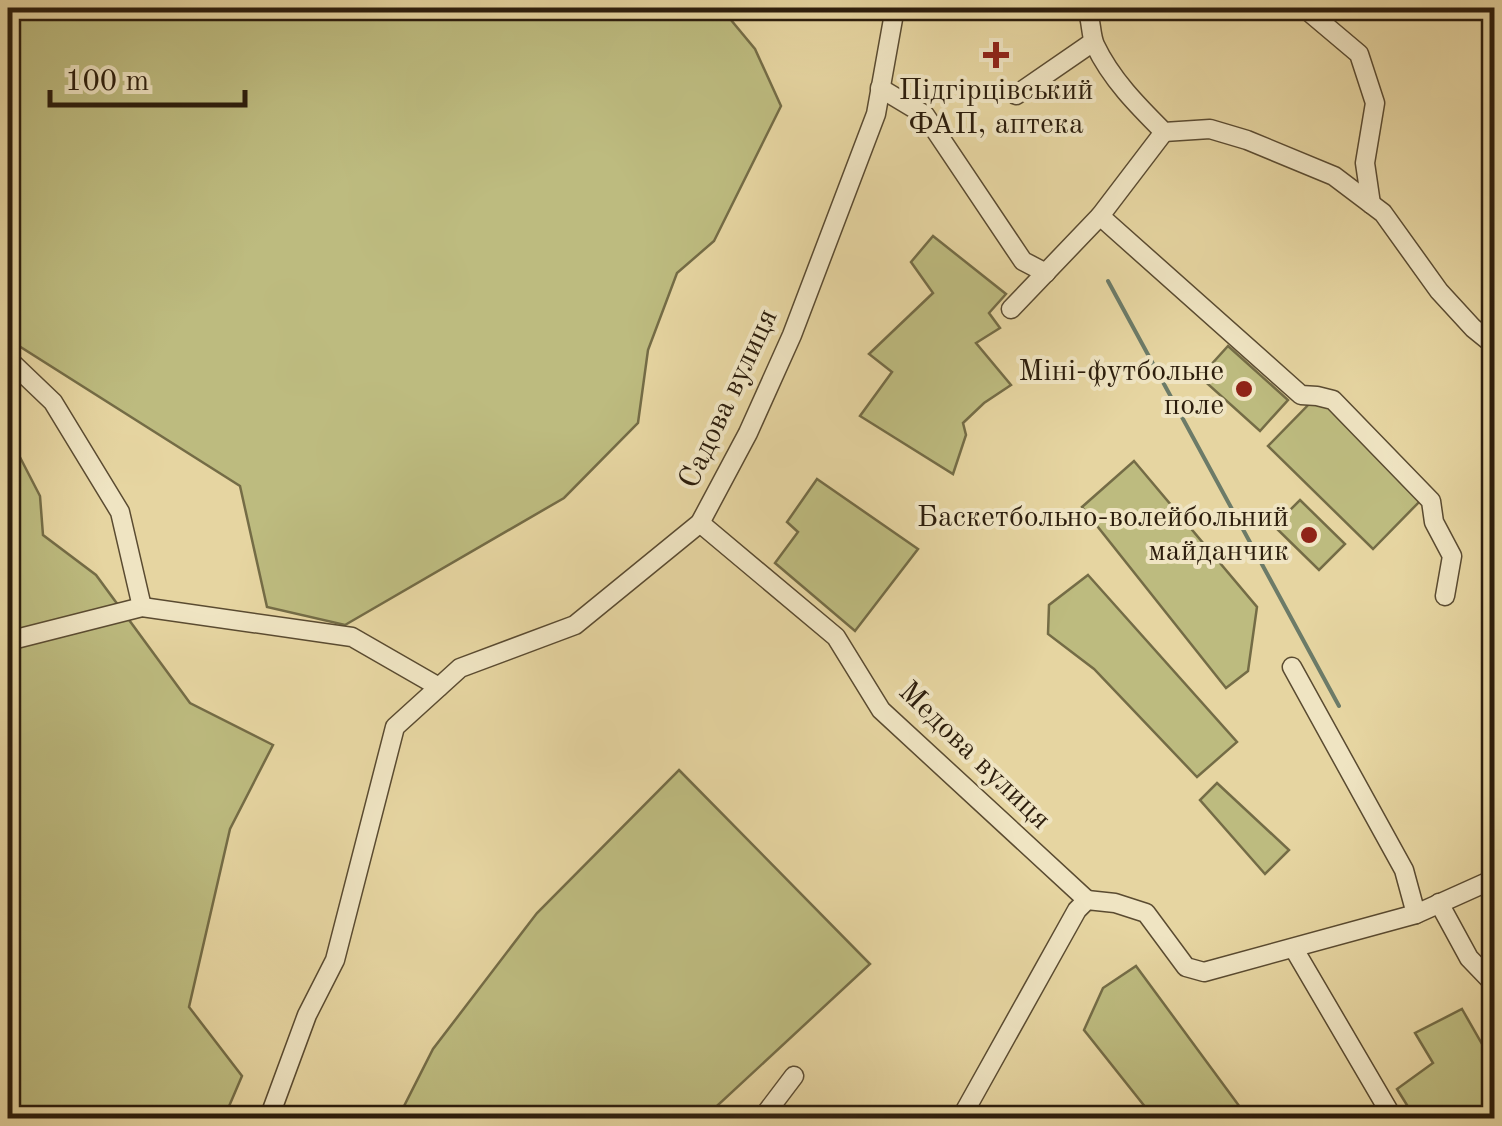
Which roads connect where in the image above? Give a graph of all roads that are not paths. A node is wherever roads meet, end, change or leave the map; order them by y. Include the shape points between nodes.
1 (895, 8) edge
2 (1086, 8) edge
3 (1298, 8) edge
4 (1094, 42) junction
5 (880, 88) junction
6 (1016, 96) dead end
7 (1164, 132) junction
8 (1371, 204) junction
9 (1100, 216) junction
10 (1046, 273) junction
11 (1012, 309) dead end
12 (1494, 345) edge
13 (8, 359) edge
14 (700, 523) junction
15 (1446, 596) dead end
16 (142, 608) junction
17 (8, 642) edge
18 (1292, 667) dead end
19 (439, 687) junction
20 (1494, 879) edge
21 (1087, 900) junction
22 (1439, 904) junction
23 (1416, 914) junction
24 (1294, 948) junction
25 (1494, 984) edge
26 (794, 1076) dead end
27 (269, 1118) edge
28 (767, 1118) edge
29 (960, 1118) edge
30 (1393, 1118) edge

1 - 5 street, Садова вулиця
2 - 4 street
3 - 8 street via 1359,54 1374,103 1365,164
4 - 6 street
4 - 7 street via 1125,92
5 - 10 street via 925,115 1024,262
5 - 14 street, Садова вулиця via 792,336
7 - 8 street via 1210,129 1248,140 1334,176
7 - 9 street
8 - 12 street via 1440,291
9 - 10 street
9 - 15 street via 1301,394 1334,400 1431,502 1452,556
10 - 11 street
13 - 16 street via 53,402 120,512
14 - 19 street, Садова вулиця via 575,625 460,668
14 - 21 street, Медова вулиця via 836,637 881,710
16 - 17 street
16 - 19 street via 352,637
18 - 23 street via 1404,870
19 - 27 street, Садова вулиця via 395,726 335,960
20 - 22 street
21 - 24 street via 1146,912 1186,967 1204,972
21 - 29 street
22 - 23 street
22 - 25 street via 1469,958
23 - 24 street
24 - 30 street
26 - 28 street

